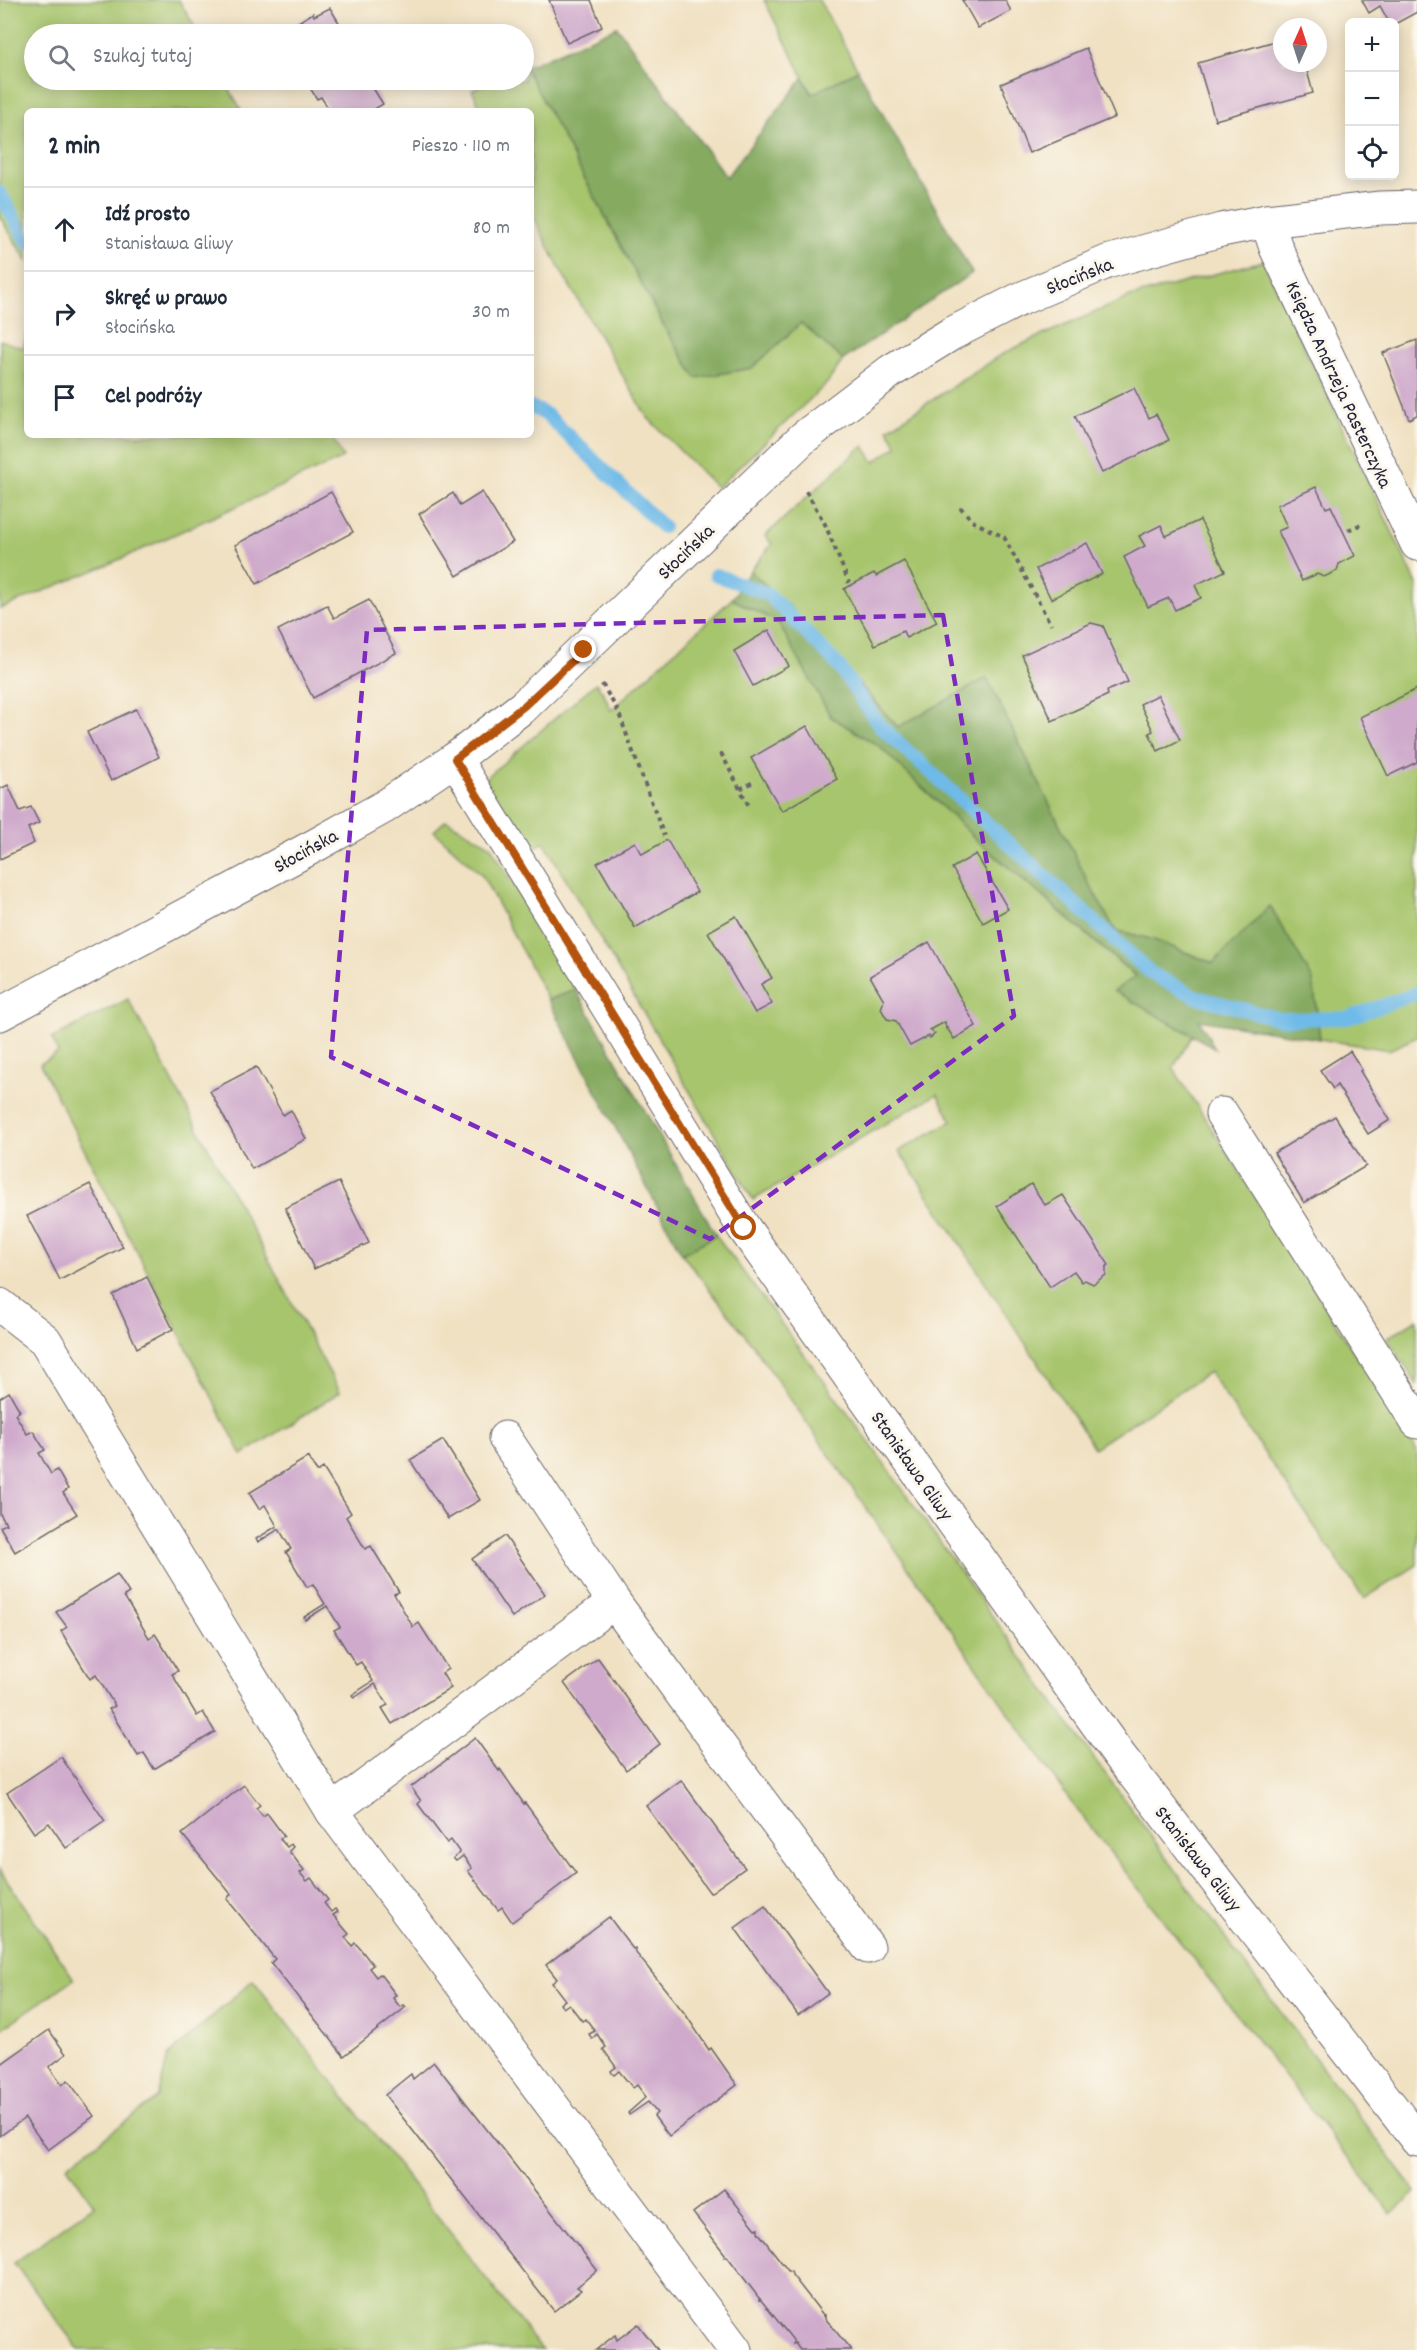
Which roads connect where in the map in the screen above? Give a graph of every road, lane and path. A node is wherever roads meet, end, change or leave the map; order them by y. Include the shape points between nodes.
1 (1417, 207) edge
2 (1267, 221) junction
3 (804, 488) dead end
4 (960, 507) dead end
5 (1417, 544) edge
6 (849, 583) dead end
7 (1051, 625) dead end
8 (597, 676) dead end
9 (721, 753) dead end
10 (455, 759) junction
11 (754, 781) dead end
12 (740, 789) junction
13 (749, 806) dead end
14 (664, 836) dead end
15 (0, 1014) edge
16 (1222, 1114) dead end
17 (0, 1305) edge
18 (1417, 1422) edge
19 (505, 1438) dead end
20 (614, 1602) junction
21 (332, 1811) junction
22 (868, 1947) dead end
23 (1417, 2140) edge
24 (735, 2350) edge

1 - 2 street, Słocińska
2 - 5 street, Księdza Andrzeja Pasterczyka via 1276,248
2 - 10 street, Słocińska via 1107,262 1018,300 951,334 891,371 802,438 524,706
3 - 6 path via 825,524
4 - 7 path via 974,522 1004,537
8 - 14 path via 618,711
9 - 12 path
10 - 15 street, Słocińska via 384,807 316,846
10 - 23 street, Stanisława Gliwy via 744,1228 1119,1755
11 - 12 path
12 - 13 path
16 - 18 street
17 - 21 street via 45,1340
19 - 20 street
20 - 21 street
20 - 22 street
21 - 24 street

